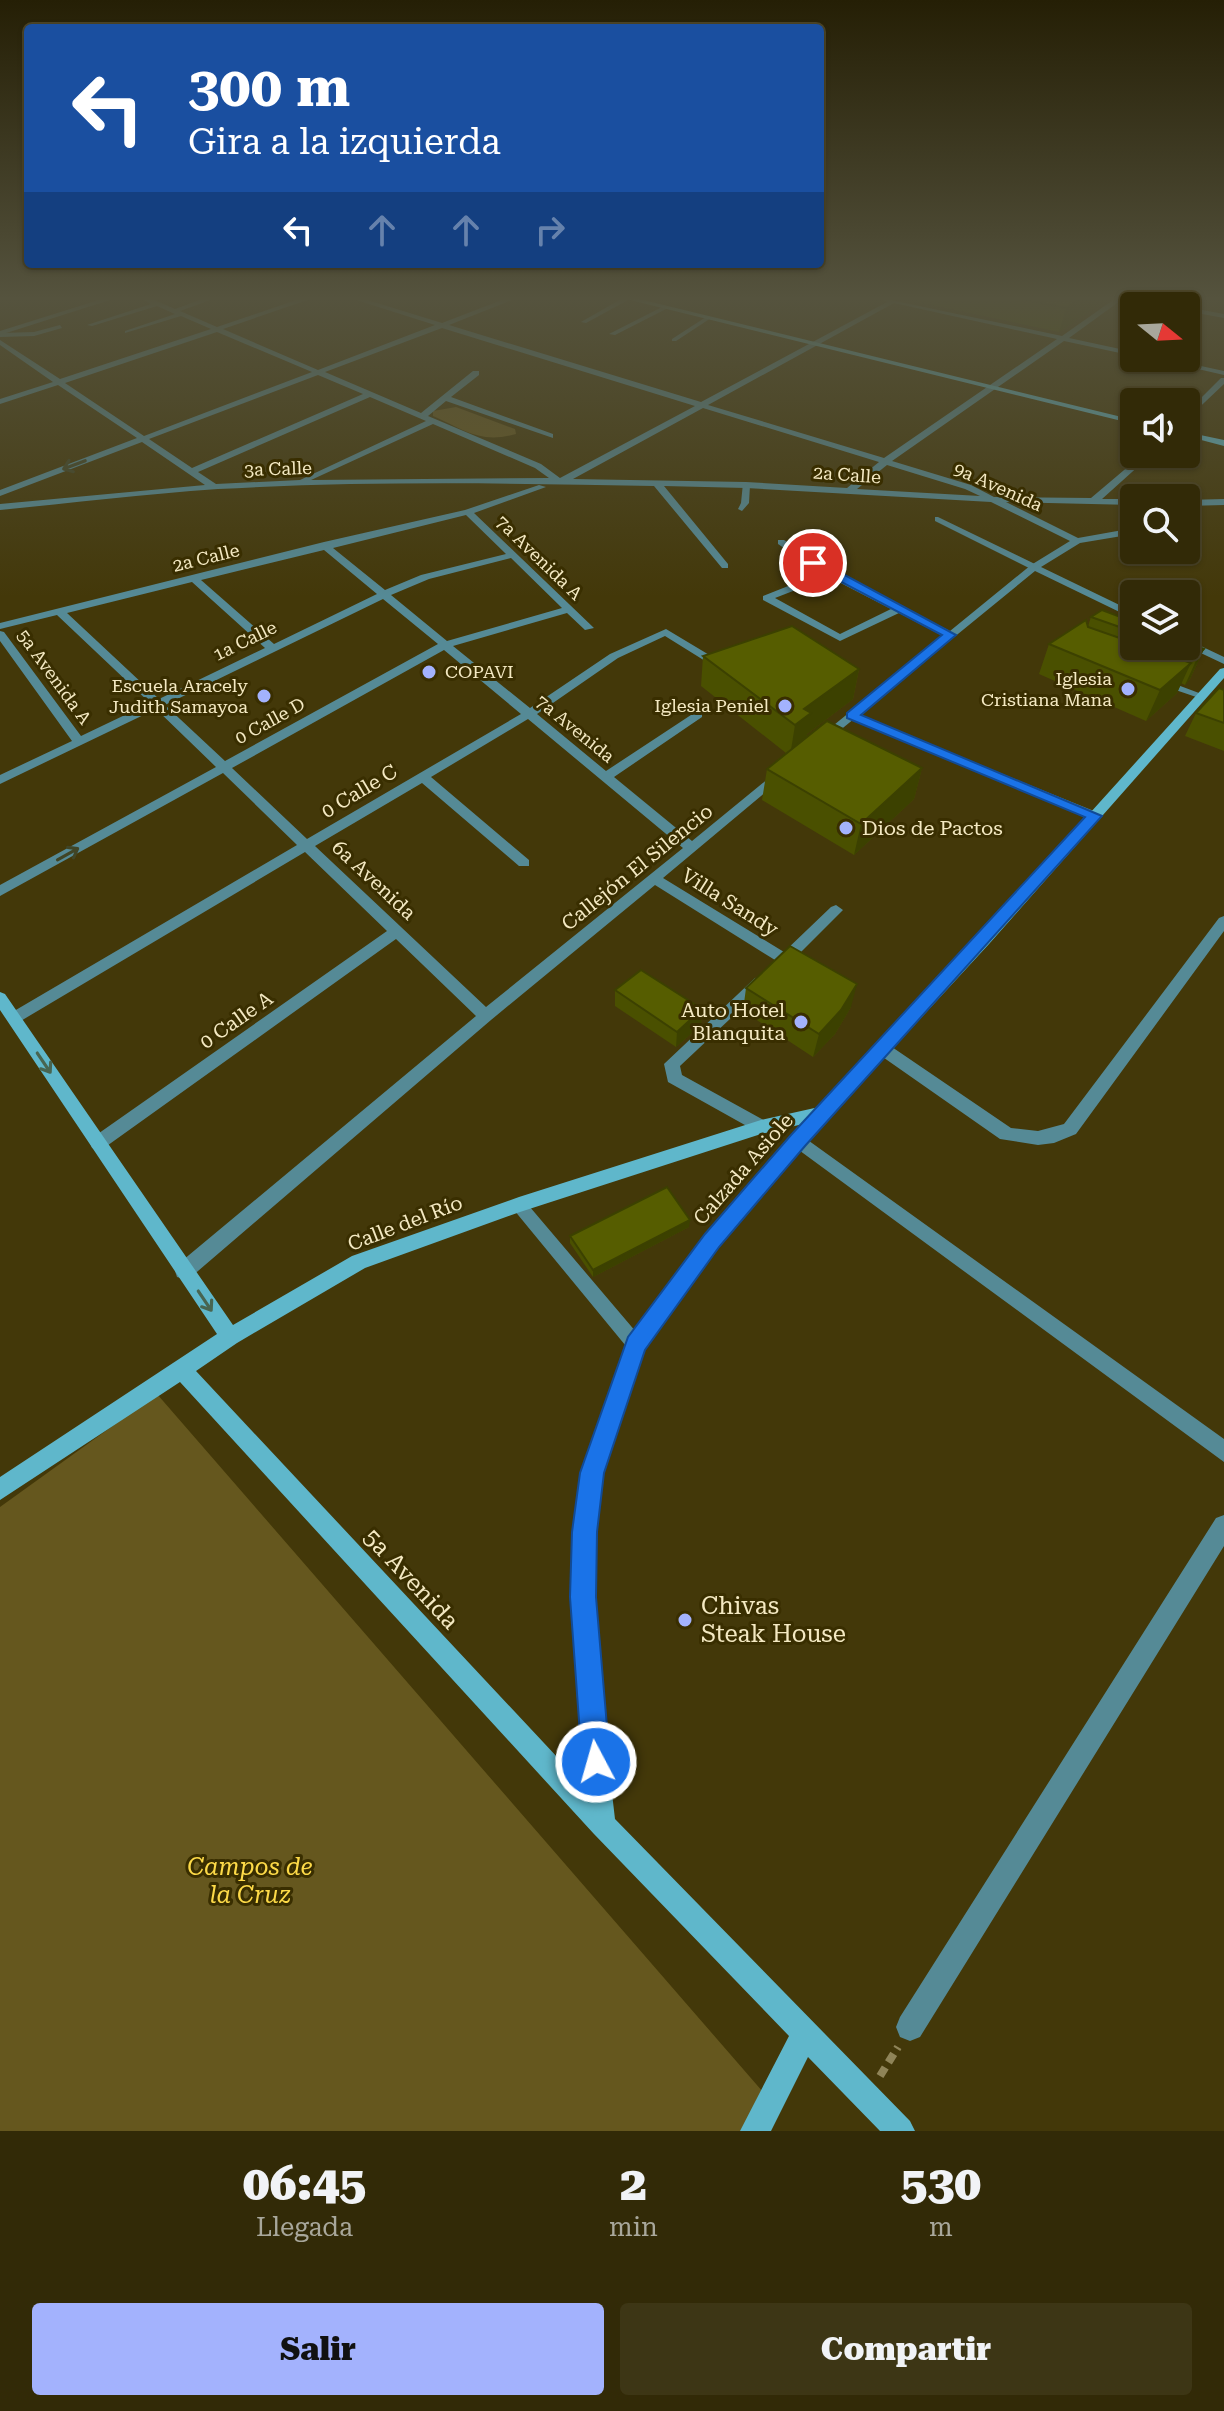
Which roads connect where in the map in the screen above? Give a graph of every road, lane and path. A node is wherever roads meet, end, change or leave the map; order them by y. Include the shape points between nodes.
1 (80, 397) edge
2 (255, 397) edge
3 (362, 397) edge
4 (378, 397) edge
5 (681, 397) edge
6 (716, 397) edge
7 (979, 397) edge
8 (1032, 397) edge
9 (446, 398) joint
10 (703, 404) junction
11 (423, 416) junction
12 (1120, 419) edge
13 (434, 421) junction
14 (527, 428) junction
15 (518, 435) dead end
16 (550, 436) dead end
17 (1200, 437) edge
18 (142, 440) junction
19 (509, 442) dead end
20 (1224, 443) edge
21 (499, 450) junction
22 (886, 461) junction
23 (1132, 468) edge
24 (190, 472) junction
25 (558, 481) junction
26 (656, 482) junction
27 (296, 483) junction
28 (746, 485) junction
29 (214, 487) junction
30 (849, 491) junction
31 (0, 493) edge
32 (990, 500) junction
33 (1094, 501) junction
34 (1120, 502) edge
35 (1224, 502) edge
36 (1200, 503) edge
37 (0, 507) edge
38 (742, 509) dead end
39 (468, 512) junction
40 (938, 519) dead end
41 (1120, 533) edge
42 (1077, 541) junction
43 (781, 542) dead end
44 (324, 545) junction
45 (513, 555) junction
46 (725, 566) dead end
47 (1034, 567) junction
48 (829, 573) junction
49 (193, 578) junction
50 (383, 595) junction
51 (569, 609) junction
52 (898, 609) junction
53 (1120, 609) edge
54 (58, 610) junction
55 (0, 626) edge
56 (589, 628) dead end
57 (0, 634) edge
58 (950, 635) junction
59 (445, 645) junction
60 (272, 648) junction
61 (1200, 649) edge
62 (1224, 661) edge
63 (723, 668) edge
64 (1224, 671) edge
65 (1152, 678) edge
66 (1202, 696) junction
67 (157, 703) junction
68 (529, 714) junction
69 (698, 715) dead end
70 (852, 716) junction
71 (79, 742) junction
72 (815, 746) edge
73 (224, 767) junction
74 (791, 767) edge
75 (423, 777) junction
76 (605, 777) junction
77 (0, 780) edge
78 (1095, 816) junction
79 (307, 845) junction
80 (692, 848) junction
81 (524, 863) dead end
82 (655, 879) junction
83 (0, 891) edge
84 (836, 910) dead end
85 (1224, 921) edge
86 (398, 930) junction
87 (784, 959) junction
88 (0, 998) edge
89 (486, 1016) junction
90 (14, 1018) junction
91 (883, 1049) junction
92 (825, 1111) junction
93 (761, 1127) junction
94 (798, 1140) junction
95 (98, 1143) junction
96 (519, 1205) junction
97 (184, 1271) junction
98 (230, 1337) junction
99 (636, 1345) junction
100 (181, 1369) junction
101 (1224, 1452) edge
102 (0, 1489) edge
103 (1224, 1526) edge
104 (603, 1825) junction
105 (910, 2027) joint
106 (805, 2034) junction
107 (867, 2097) junction
108 (755, 2131) edge
109 (900, 2131) edge

1 - 18 street
2 - 18 street
3 - 24 street
4 - 11 street
5 - 10 street, 9a Avenida
6 - 10 street, 2a Calle
7 - 22 street
8 - 12 main road
9 - 11 street
9 - 14 street
10 - 22 street, 9a Avenida
10 - 25 street, 2a Calle
11 - 13 street
13 - 21 street
13 - 27 street
14 - 15 street
14 - 16 street
17 - 20 main road
18 - 24 street
18 -> 31 street
19 - 21 street
21 - 25 street via 546,470
22 - 30 street
22 - 32 street, 9a Avenida via 968,487
23 - 33 street
24 - 29 street
25 - 26 street, 2a Calle
25 - 27 street, 3a Calle
25 - 39 street, 2a Calle
26 - 28 street, 2a Calle
26 - 46 street
27 - 29 street, 3a Calle
28 - 30 street, 2a Calle
28 - 38 lane
29 - 37 street, 3a Calle
30 - 32 street, 2a Calle
32 - 33 street, 2a Calle
32 - 42 street, 9a Avenida
33 - 34 street, 2a Calle
35 - 36 street
39 - 44 street, 2a Calle
39 - 45 street, 7a Avenida A
40 - 47 lane
41 - 42 street
42 - 47 street
43 - 48 street
44 - 49 street, 2a Calle
44 - 50 street, 7a Avenida
45 - 50 street, 1a Calle via 425,577
45 - 51 street, 7a Avenida A
47 - 53 street
47 - 58 street
48 - 52 street
48 - 52 street via 767,598 840,638
49 - 54 street, 2a Calle
49 - 60 street
50 - 59 street, 7a Avenida
50 - 60 street, 1a Calle
51 - 56 street, 7a Avenida A
51 - 59 street, 0 Calle D
52 - 58 street
54 - 55 street, 2a Calle
54 - 67 street, 6a Avenida
57 - 71 street, 5a Avenida A
58 - 70 street
59 - 68 street, 7a Avenida
59 - 73 street, 0 Calle D
60 - 67 street, 1a Calle
61 - 62 street
63 - 68 street, 0 Calle C via 666,632 614,656
64 - 66 main road, Calzada Asiole
65 - 66 lane
66 - 78 main road, Calzada Asiole
67 - 71 street, 1a Calle
67 - 73 street, 6a Avenida
68 - 75 street, 0 Calle C
68 - 76 street, 7a Avenida
69 - 76 street
70 - 72 street
70 - 78 lane
71 - 77 street, 1a Calle
73 - 79 street, 6a Avenida
83 -> 73 street, 0 Calle D
74 - 80 street, Callejón El Silencio
75 - 79 street, 0 Calle C
75 - 81 street
76 - 80 street, 7a Avenida
78 - 91 main road, Calzada Asiole
79 - 86 street, 6a Avenida
79 - 90 street, 0 Calle C
80 - 82 street, Callejón El Silencio
82 - 87 street, Villa Sandy
82 - 89 street, Callejón El Silencio
84 - 87 street, Villa Sandy
85 - 91 street via 1070,1129 1058,1136 1006,1134
86 - 89 street, 6a Avenida
86 - 95 street, 0 Calle A
87 - 93 street, Villa Sandy via 672,1064 674,1078
88 - 90 main road
89 - 97 street, Callejón El Silencio
90 -> 95 main road
91 - 92 main road, Calzada Asiole
92 - 93 main road, Calle del Río
92 - 94 main road, Calzada Asiole
93 - 96 main road, Calle del Río
94 - 99 main road, Calzada Asiole via 712,1241
94 - 101 street
95 - 97 main road
96 - 98 main road, Calle del Río via 359,1262
96 - 99 lane
97 -> 98 main road
98 - 100 main road, Calle del Río
99 - 104 main road, Calzada Asiole via 592,1473 585,1532 589,1699
100 - 102 main road, Calle del Río
100 - 104 main road, 5a Avenida
103 - 105 street
104 - 106 main road, 5a Avenida
105 - 107 path
106 - 107 main road, 5a Avenida
106 - 108 main road
107 - 109 main road, 5a Avenida

